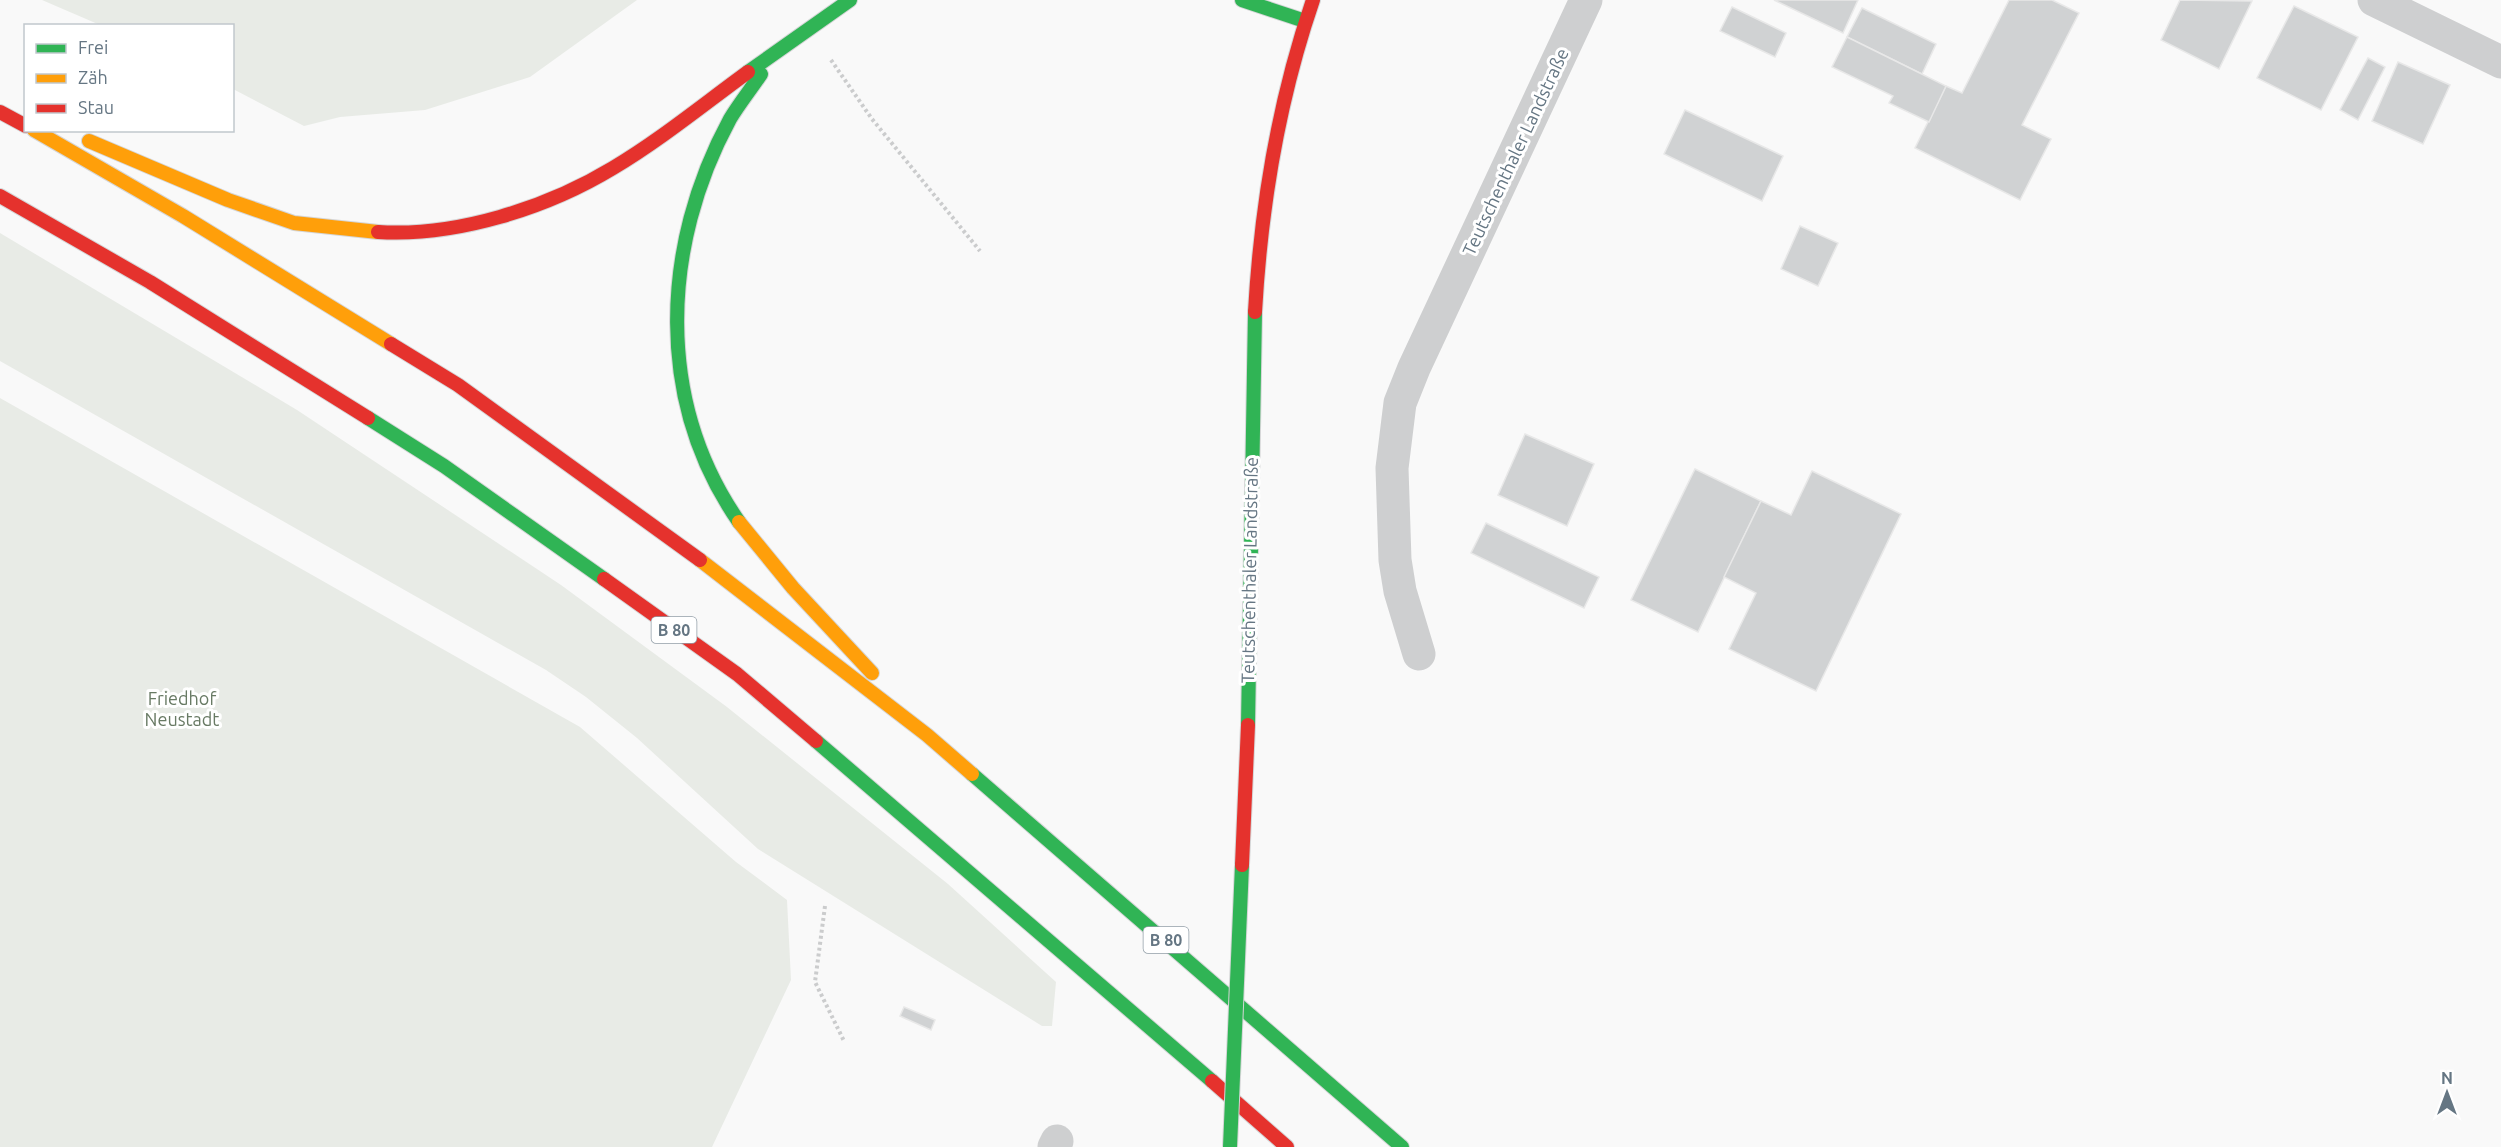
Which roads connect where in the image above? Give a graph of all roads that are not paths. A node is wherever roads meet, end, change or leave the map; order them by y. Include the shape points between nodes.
1 (850, 0) edge
2 (1242, 0) edge
3 (1313, 0) edge
4 (1586, 0) edge
5 (2374, 0) edge
6 (1305, 21) junction
7 (779, 51) junction
8 (2501, 62) edge
9 (0, 102) edge
10 (0, 112) edge
11 (24, 112) edge
12 (24, 125) edge
13 (37, 132) edge
14 (76, 135) dead end
15 (0, 196) edge
16 (1419, 654) dead end
17 (927, 735) junction
18 (1230, 1147) edge
19 (1287, 1147) edge
20 (1402, 1147) edge

1 - 7 main road
2 - 6 main road
3 - 6 main road, Teutschenthaler Landstraße
4 - 16 street, Teutschenthaler Landstraße via 1400,404 1392,468 1395,560
5 - 8 street
6 - 18 main road, Teutschenthaler Landstraße, bridge via 1269,169 1254,315 1248,725
7 - 14 main road via 605,172 542,203 451,229 398,234 294,223 228,200
7 - 17 main road via 728,125 711,159 691,219 679,280 677,316 678,359 685,396 704,461 721,496 745,530
9 - 11 main road
10 - 12 main road
13 - 17 main road, B 80 via 183,216 458,385 695,555
15 - 19 main road, B 80 via 150,282 444,466 737,674 1115,995
17 - 20 main road, B 80

